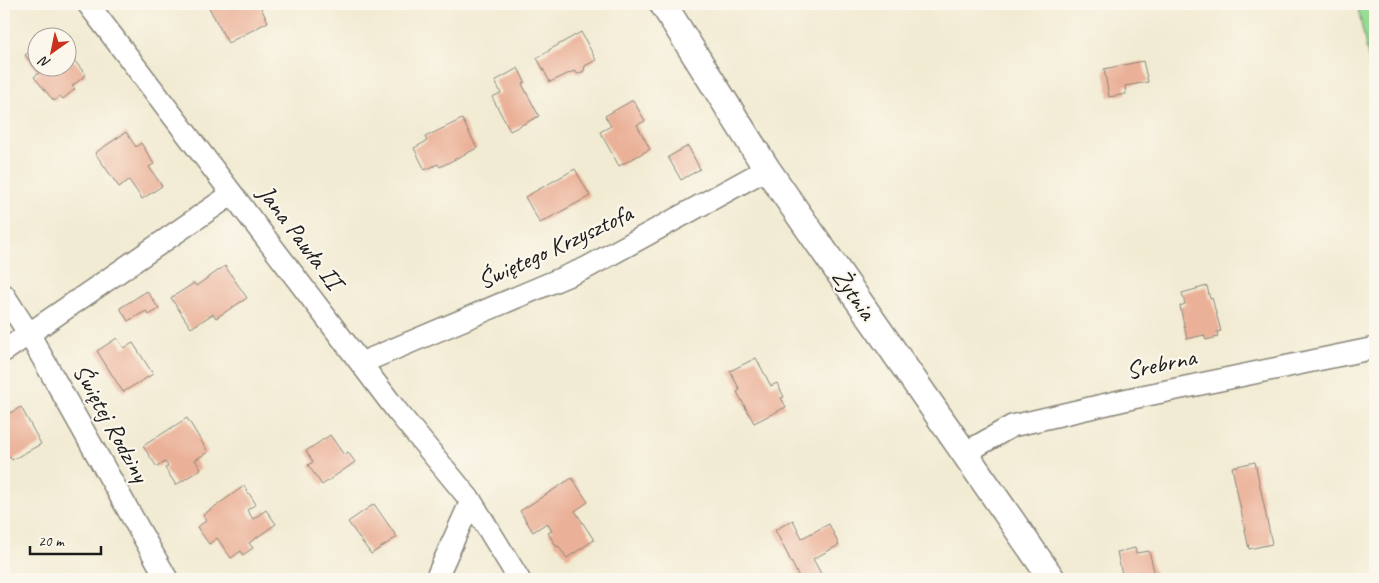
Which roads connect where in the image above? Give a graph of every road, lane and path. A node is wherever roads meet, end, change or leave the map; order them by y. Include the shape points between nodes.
1 (88, 4) edge
2 (663, 4) edge
3 (767, 169) junction
4 (232, 194) junction
5 (4, 295) edge
6 (30, 334) junction
7 (1375, 348) edge
8 (4, 351) edge
9 (361, 363) junction
10 (965, 453) junction
11 (470, 501) junction
12 (167, 579) edge
13 (436, 579) edge
14 (519, 579) edge
15 (1052, 579) edge

1 - 4 street, Jana Pawła II
2 - 3 street, Żytnia
3 - 9 street, Świętego Krzysztofa via 586,268
3 - 10 street, Żytnia
4 - 6 street
4 - 9 street, Jana Pawła II
5 - 6 street, Świętej Rodziny
6 - 8 street
6 - 12 street, Świętej Rodziny
7 - 10 street, Srebrna via 1012,426
9 - 11 street, Jana Pawła II
10 - 15 street, Żytnia
11 - 13 street
11 - 14 street, Jana Pawła II

